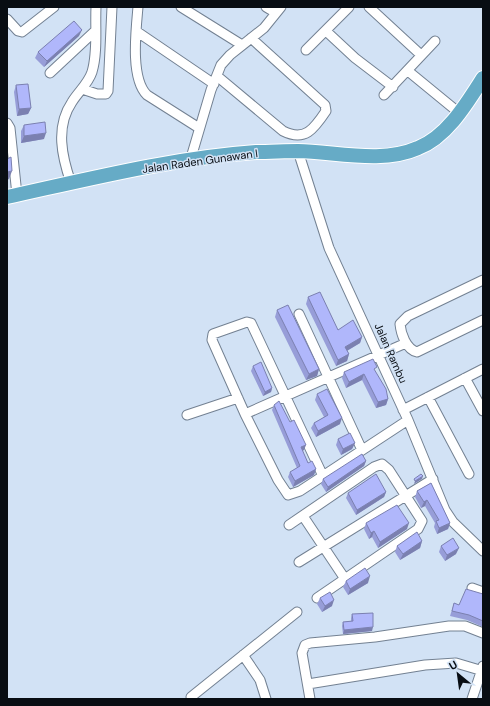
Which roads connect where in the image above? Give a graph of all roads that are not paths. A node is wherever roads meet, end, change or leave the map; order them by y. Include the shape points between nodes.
1 (54, 7) edge
2 (96, 7) edge
3 (112, 7) edge
4 (138, 7) edge
5 (181, 7) edge
6 (266, 7) edge
7 (349, 7) edge
8 (369, 7) edge
9 (278, 10) edge
10 (7, 19) edge
11 (95, 31) junction
12 (136, 31) junction
13 (326, 31) junction
14 (251, 38) junction
15 (435, 42) dead end
16 (242, 45) junction
17 (306, 50) dead end
18 (421, 55) junction
19 (408, 71) junction
20 (50, 73) dead end
21 (483, 78) edge
22 (215, 80) junction
23 (393, 87) junction
24 (89, 92) junction
25 (384, 94) dead end
26 (458, 112) junction
27 (7, 123) edge
28 (200, 128) junction
29 (298, 151) junction
30 (190, 161) junction
31 (71, 183) junction
32 (12, 196) edge
33 (483, 280) edge
34 (299, 314) dead end
35 (483, 320) edge
36 (406, 344) junction
37 (380, 356) junction
38 (483, 369) edge
39 (328, 378) junction
40 (465, 378) junction
41 (284, 397) junction
42 (428, 397) junction
43 (238, 398) junction
44 (403, 410) junction
45 (483, 411) edge
46 (187, 414) dead end
47 (246, 414) junction
48 (408, 420) junction
49 (362, 450) junction
50 (322, 474) junction
51 (469, 474) dead end
52 (433, 479) junction
53 (406, 495) junction
54 (303, 516) junction
55 (289, 525) dead end
56 (324, 546) junction
57 (483, 551) edge
58 (299, 562) dead end
59 (345, 578) junction
60 (472, 588) dead end
61 (483, 592) edge
62 (317, 598) dead end
63 (297, 612) dead end
64 (483, 633) edge
65 (243, 655) junction
66 (482, 669) edge
67 (308, 684) junction
68 (191, 697) dead end
69 (266, 699) edge
70 (310, 699) edge
71 (472, 699) edge

1 - 10 street via 22,32
2 - 11 street
3 - 24 street via 109,89 106,94
4 - 12 street
5 - 16 street
6 - 9 street
7 - 13 street
8 - 18 street
9 - 14 street via 264,28
11 - 20 street
11 - 24 street
12 - 22 street
12 - 28 street via 138,79 142,89
13 - 17 street
13 - 23 street via 355,58
14 - 16 street
14 - 22 street via 325,105 326,111 310,131 296,136 283,131
15 - 18 street
16 - 22 street via 225,60
18 - 19 street
19 - 23 street
19 - 26 street
21 - 26 highway, Jalan Raden Gunawan I
22 - 28 street
23 - 25 street
24 - 31 street via 67,111 62,128 62,156
26 - 29 highway, Jalan Raden Gunawan I via 447,127 430,142 397,154
27 - 32 street via 10,128
28 - 30 street
29 - 30 highway, Jalan Raden Gunawan I via 250,153
29 - 37 street, Jalan Rambu via 323,231
30 - 31 highway, Jalan Raden Gunawan I
31 - 32 highway, Jalan Raden Gunawan I
33 - 36 street via 402,320 400,329
34 - 39 street
35 - 36 street via 424,350 414,351
36 - 37 street
37 - 39 street
37 - 44 street, Jalan Rambu
38 - 40 street
39 - 41 street
39 - 49 street
40 - 42 street
40 - 45 street
41 - 43 street via 249,322 213,334 211,337
41 - 47 street
41 - 50 street
42 - 44 street
42 - 51 street
43 - 46 street
43 - 47 street
44 - 48 street, Jalan Rambu
47 - 50 street via 278,480 288,494 300,491
48 - 49 street
48 - 52 street, Jalan Rambu
49 - 50 street
52 - 53 street
52 - 57 street, Jalan Rambu via 448,516
53 - 54 street via 386,466 379,464
53 - 56 street
53 - 59 street via 421,518 421,525
54 - 55 street
54 - 56 street
56 - 58 street
56 - 59 street
59 - 62 street
60 - 61 street
63 - 65 street
64 - 67 street via 465,626 449,626 310,643 305,645 302,653
65 - 68 street
65 - 69 street via 260,680
66 - 67 street via 456,663
66 - 71 street
67 - 70 street

